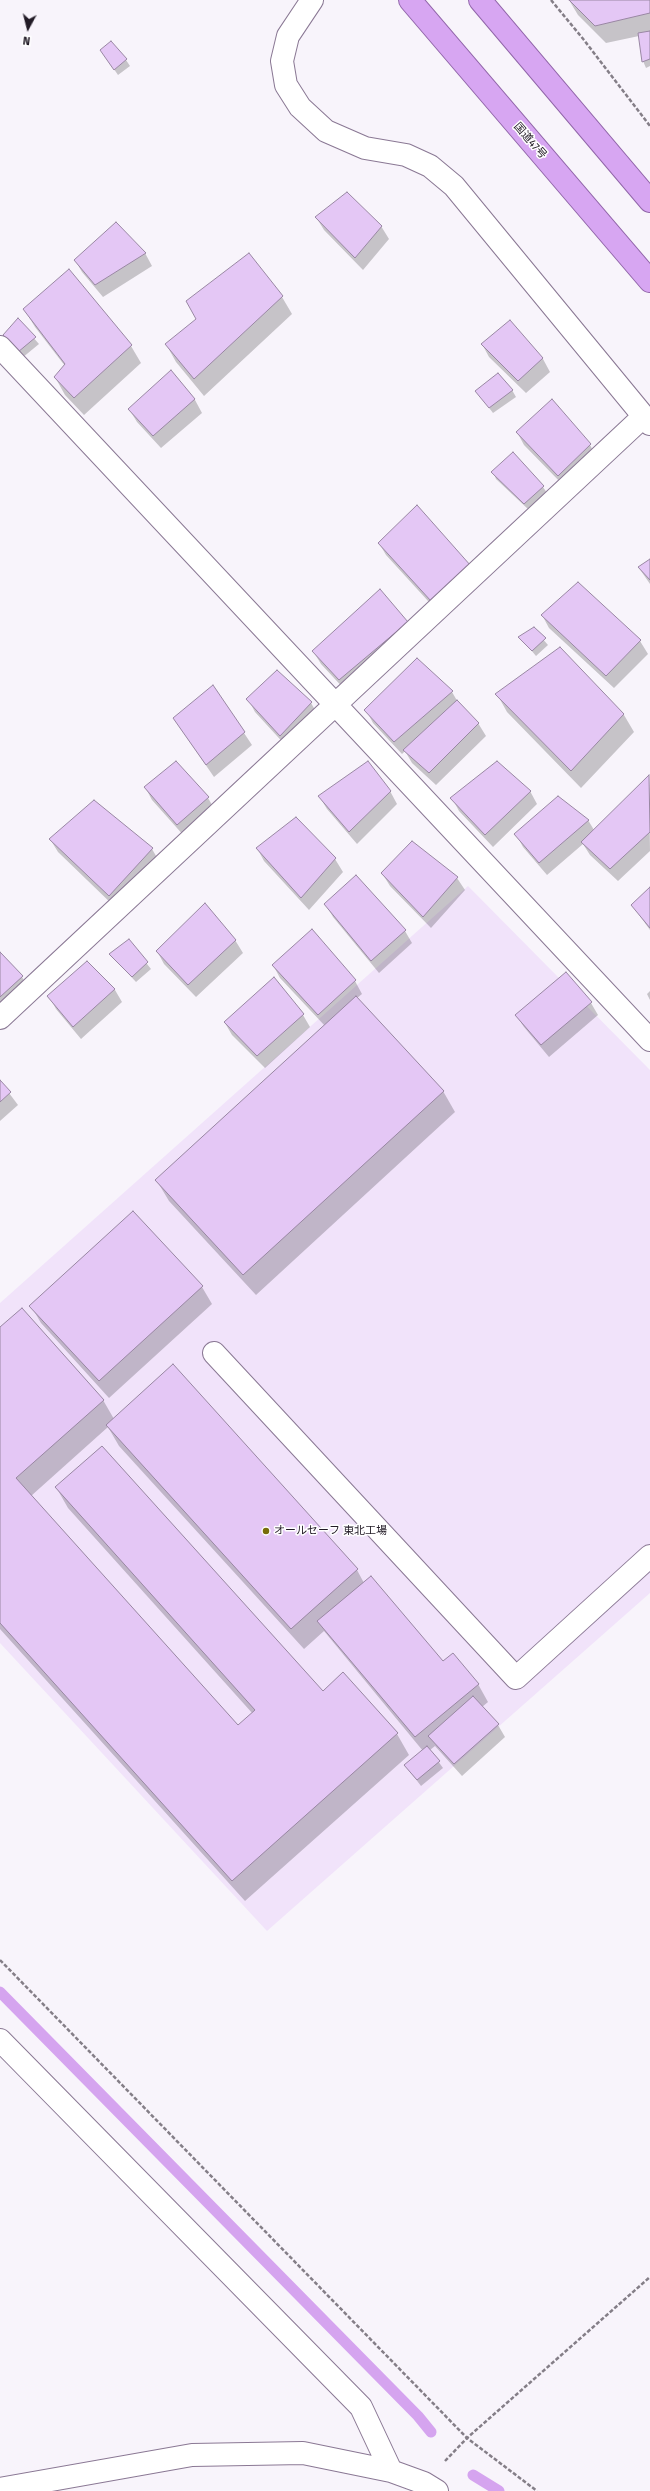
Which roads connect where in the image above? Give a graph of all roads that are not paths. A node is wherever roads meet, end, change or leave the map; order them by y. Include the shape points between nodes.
1 (312, 0) edge
2 (410, 0) edge
3 (480, 0) edge
4 (650, 201) edge
5 (650, 281) edge
6 (0, 347) edge
7 (647, 420) edge
8 (334, 706) junction
9 (0, 1018) edge
10 (650, 1040) edge
11 (214, 1353) dead end
12 (650, 1556) edge
13 (0, 2040) edge
14 (391, 2471) junction
15 (430, 2487) edge
16 (0, 2489) edge

1 - 7 street via 288,36 282,61 286,85 300,107 326,131 365,148 406,155 430,166 454,186
2 - 5 highway, 国道47号
3 - 4 highway
6 - 8 street
7 - 8 street
8 - 9 street
8 - 10 street
11 - 12 street via 516,1678
13 - 14 street via 361,2407
14 - 15 street
14 - 16 street via 303,2453 192,2455

